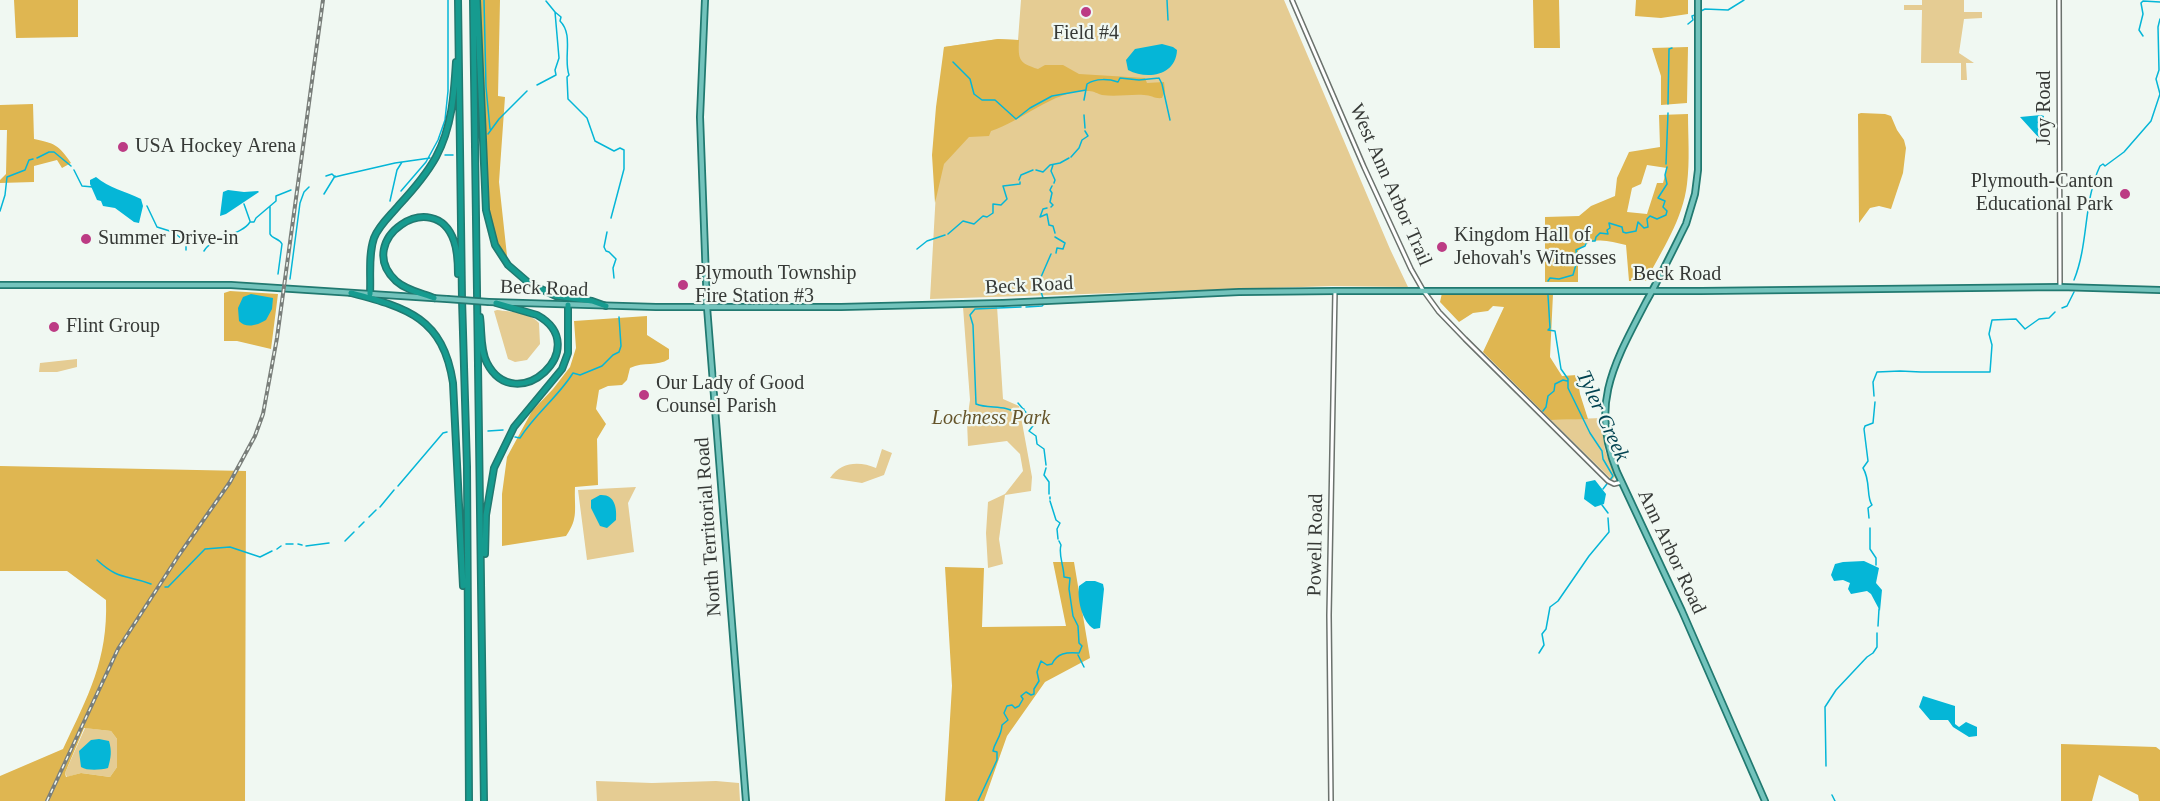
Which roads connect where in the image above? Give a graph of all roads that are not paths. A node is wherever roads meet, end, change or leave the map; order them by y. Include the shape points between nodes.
1 (458, 0) edge
2 (475, 0) edge
3 (705, 0) edge
4 (1292, 0) edge
5 (1698, 0) edge
6 (2060, 0) edge
7 (458, 24) junction
8 (0, 285) edge
9 (2060, 287) junction
10 (1423, 290) junction
11 (1653, 290) junction
12 (2160, 290) edge
13 (1335, 291) junction
14 (477, 292) junction
15 (351, 293) junction
16 (370, 294) junction
17 (434, 298) junction
18 (462, 299) junction
19 (496, 303) junction
20 (568, 305) junction
21 (606, 306) junction
22 (707, 307) junction
23 (1622, 482) junction
24 (482, 603) junction
25 (467, 619) junction
26 (469, 801) edge
27 (484, 801) edge
28 (746, 801) edge
29 (1331, 801) edge
30 (1766, 801) edge

1 - 7 highway
2 - 14 highway
2 - 21 highway via 486,210 495,244 508,265 530,284 556,296
3 - 22 main road, North Territorial Road via 700,117
4 - 10 street, West Ann Arbor Trail via 1410,269
5 - 11 main road, Ann Arbor Road via 1695,194 1686,224
6 - 9 street, Joy Road
7 - 16 highway via 454,97 448,127 428,170 374,239
7 - 18 highway
8 - 15 main road, Beck Road via 231,285
9 - 11 main road, Beck Road
9 - 12 main road, Beck Road
10 - 11 main road, Beck Road
10 - 13 main road, Beck Road
10 - 23 street, West Ann Arbor Trail via 1465,339 1610,482
11 - 23 main road, Ann Arbor Road via 1615,364 1607,397 1608,444
13 - 22 main road, Beck Road via 905,306
13 - 29 street, Powell Road via 1329,615
14 - 19 highway via 483,352 491,370 510,382 537,379 550,368 556,356 552,329 537,315
14 - 24 highway
15 - 16 main road, Beck Road
15 - 25 highway via 399,306 419,317 445,350 453,383
16 - 17 main road, Beck Road
17 - 18 highway via 399,283 385,264 389,235 410,219 435,221 452,236 458,254
17 - 19 main road, Beck Road, bridge
18 - 25 highway
19 - 20 main road, Beck Road
20 - 21 main road, Beck Road
20 - 24 highway via 568,353 562,369 519,420 494,468 486,515
21 - 22 main road, Beck Road
22 - 28 main road, North Territorial Road
23 - 30 main road, Ann Arbor Road
24 - 27 highway
25 - 26 highway

